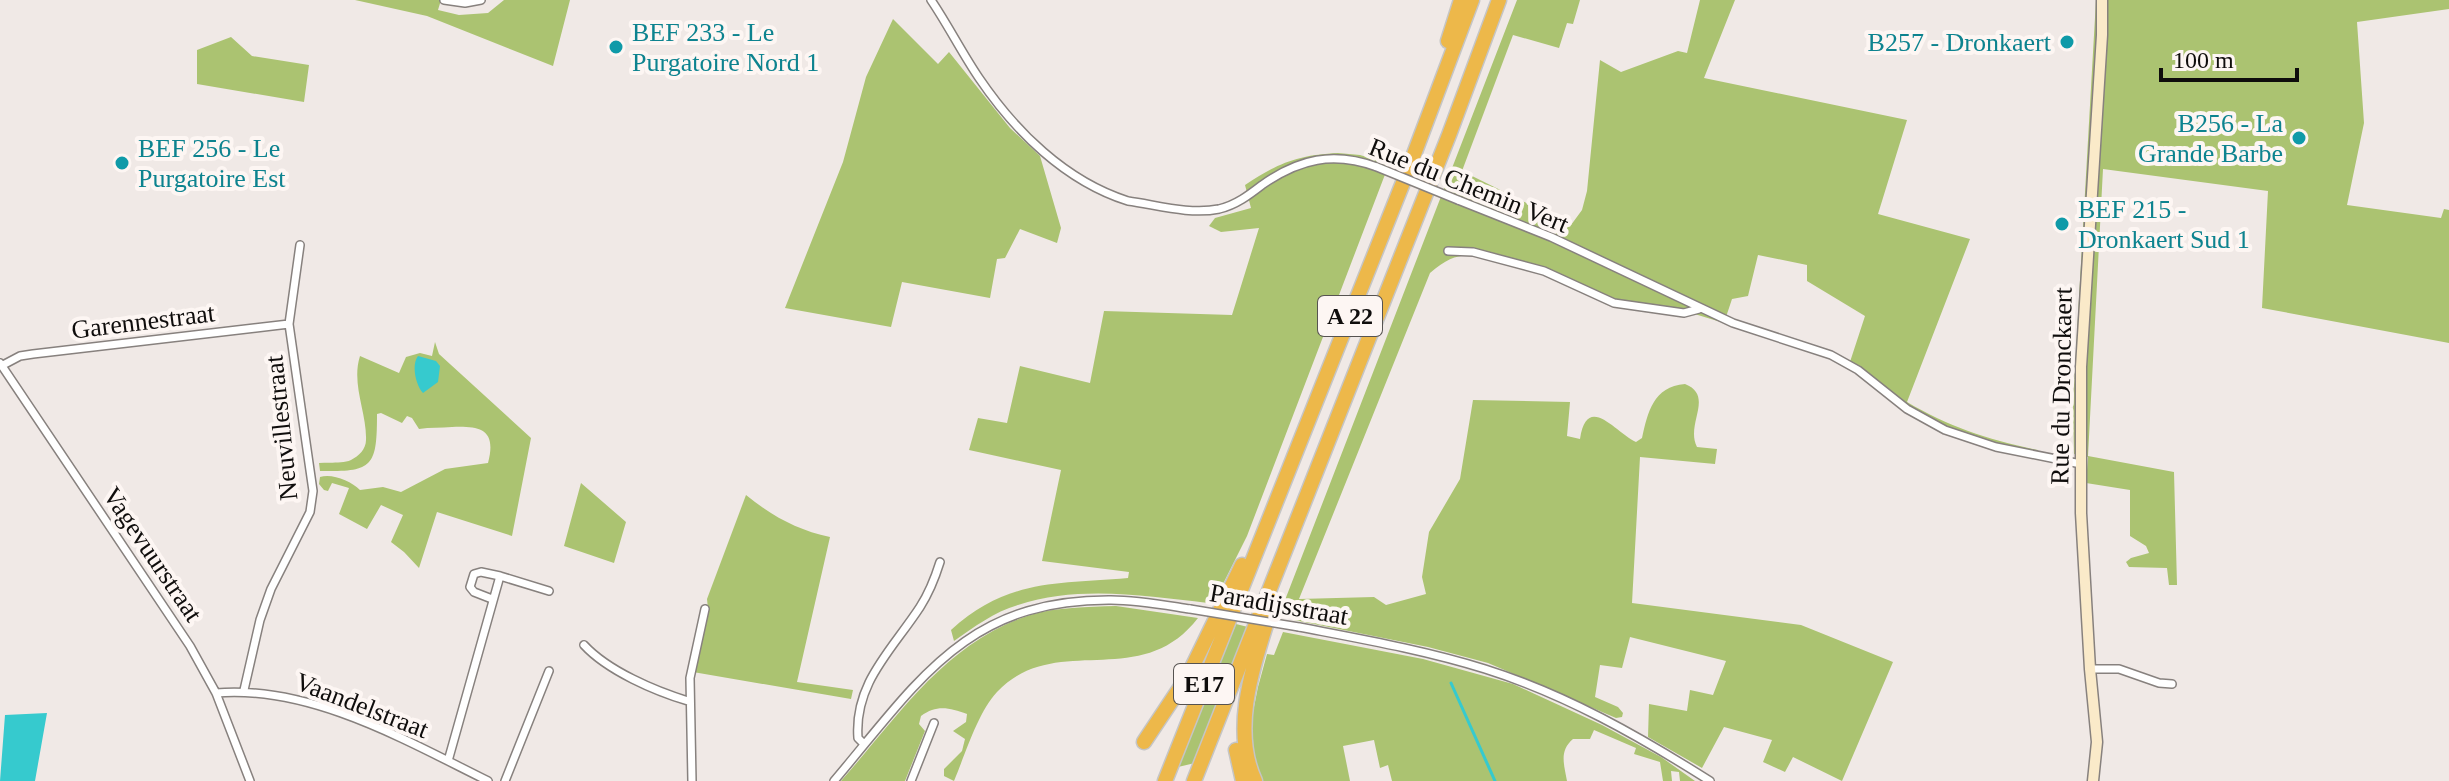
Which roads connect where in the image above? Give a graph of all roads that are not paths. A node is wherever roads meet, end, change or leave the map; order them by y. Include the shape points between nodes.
1 (444, 0) edge
2 (481, 0) edge
3 (931, 0) edge
4 (1461, 0) edge
5 (1472, 0) edge
6 (1499, 0) edge
7 (1507, 0) edge
8 (2104, 0) edge
9 (1476, 66) junction
10 (1423, 134) junction
11 (300, 245) dead end
12 (1448, 251) dead end
13 (1699, 309) junction
14 (289, 324) junction
15 (1, 364) edge
16 (2081, 464) junction
17 (1278, 498) junction
18 (1292, 535) junction
19 (940, 562) dead end
20 (500, 576) junction
21 (1243, 587) joint
22 (1270, 588) joint
23 (549, 591) dead end
24 (492, 599) junction
25 (705, 609) dead end
26 (1268, 616) junction
27 (584, 645) dead end
28 (2090, 669) junction
29 (549, 671) dead end
30 (2172, 684) dead end
31 (244, 690) junction
32 (216, 693) junction
33 (688, 701) junction
34 (934, 723) dead end
35 (1144, 742) dead end
36 (864, 744) junction
37 (448, 761) junction
38 (250, 781) edge
39 (488, 781) edge
40 (505, 781) edge
41 (692, 781) edge
42 (834, 781) edge
43 (911, 781) edge
44 (1165, 781) edge
45 (1194, 781) edge
46 (1243, 781) edge
47 (1255, 781) edge
48 (1710, 781) edge
49 (2093, 781) edge

1 - 2 street
3 - 13 street, Rue du Chemin Vert, bridge via 985,87 1031,141 1061,166 1115,196 1209,210 1240,201 1307,161 1339,157 1377,167 1551,237
4 - 10 highway
5 - 10 highway, A 22
6 - 9 highway, A 22
7 - 9 highway
8 - 16 main road, Rue du Dronckaert via 2082,346
9 - 18 highway, A 22
10 - 17 highway, A 22
11 - 14 street, Neuvillestraat
12 - 13 street, Rue du Chemin Vert via 1473,252 1544,271 1614,303 1684,313
13 - 16 street, Rue du Chemin Vert via 1838,358 1913,413 1962,437
14 - 15 street, Garennestraat via 33,354
14 - 31 street, Neuvillestraat via 312,502 271,589
15 - 32 street, Vagevuurstraat
16 - 28 main road, Rue du Dronckaert
17 - 21 highway, A 22
17 - 35 highway via 1259,526 1194,666
18 - 22 highway, A 22
18 - 26 highway
19 - 36 street via 921,606 869,682 857,724
20 - 23 street
20 - 24 street
20 - 24 street via 474,574 470,587
21 - 44 highway, E17
22 - 45 highway, E17
24 - 37 street
25 - 33 street
26 - 46 highway via 1251,659 1237,720 1235,747
26 - 47 highway via 1244,717 1244,746
27 - 33 street via 627,676
28 - 30 street via 2119,669
28 - 49 main road, Rue du Dronckaert via 2097,738
29 - 40 street
31 - 32 street, Vaandelstraat
31 - 37 street, Vaandelstraat via 308,703 394,734
32 - 38 street, Vagevuurstraat
33 - 41 street
34 - 43 street
36 - 42 street, Paradijsstraat
36 - 48 street, Paradijsstraat, bridge via 902,698 985,628 1054,604 1112,600 1299,627 1486,669 1605,720
37 - 39 street, Vaandelstraat

